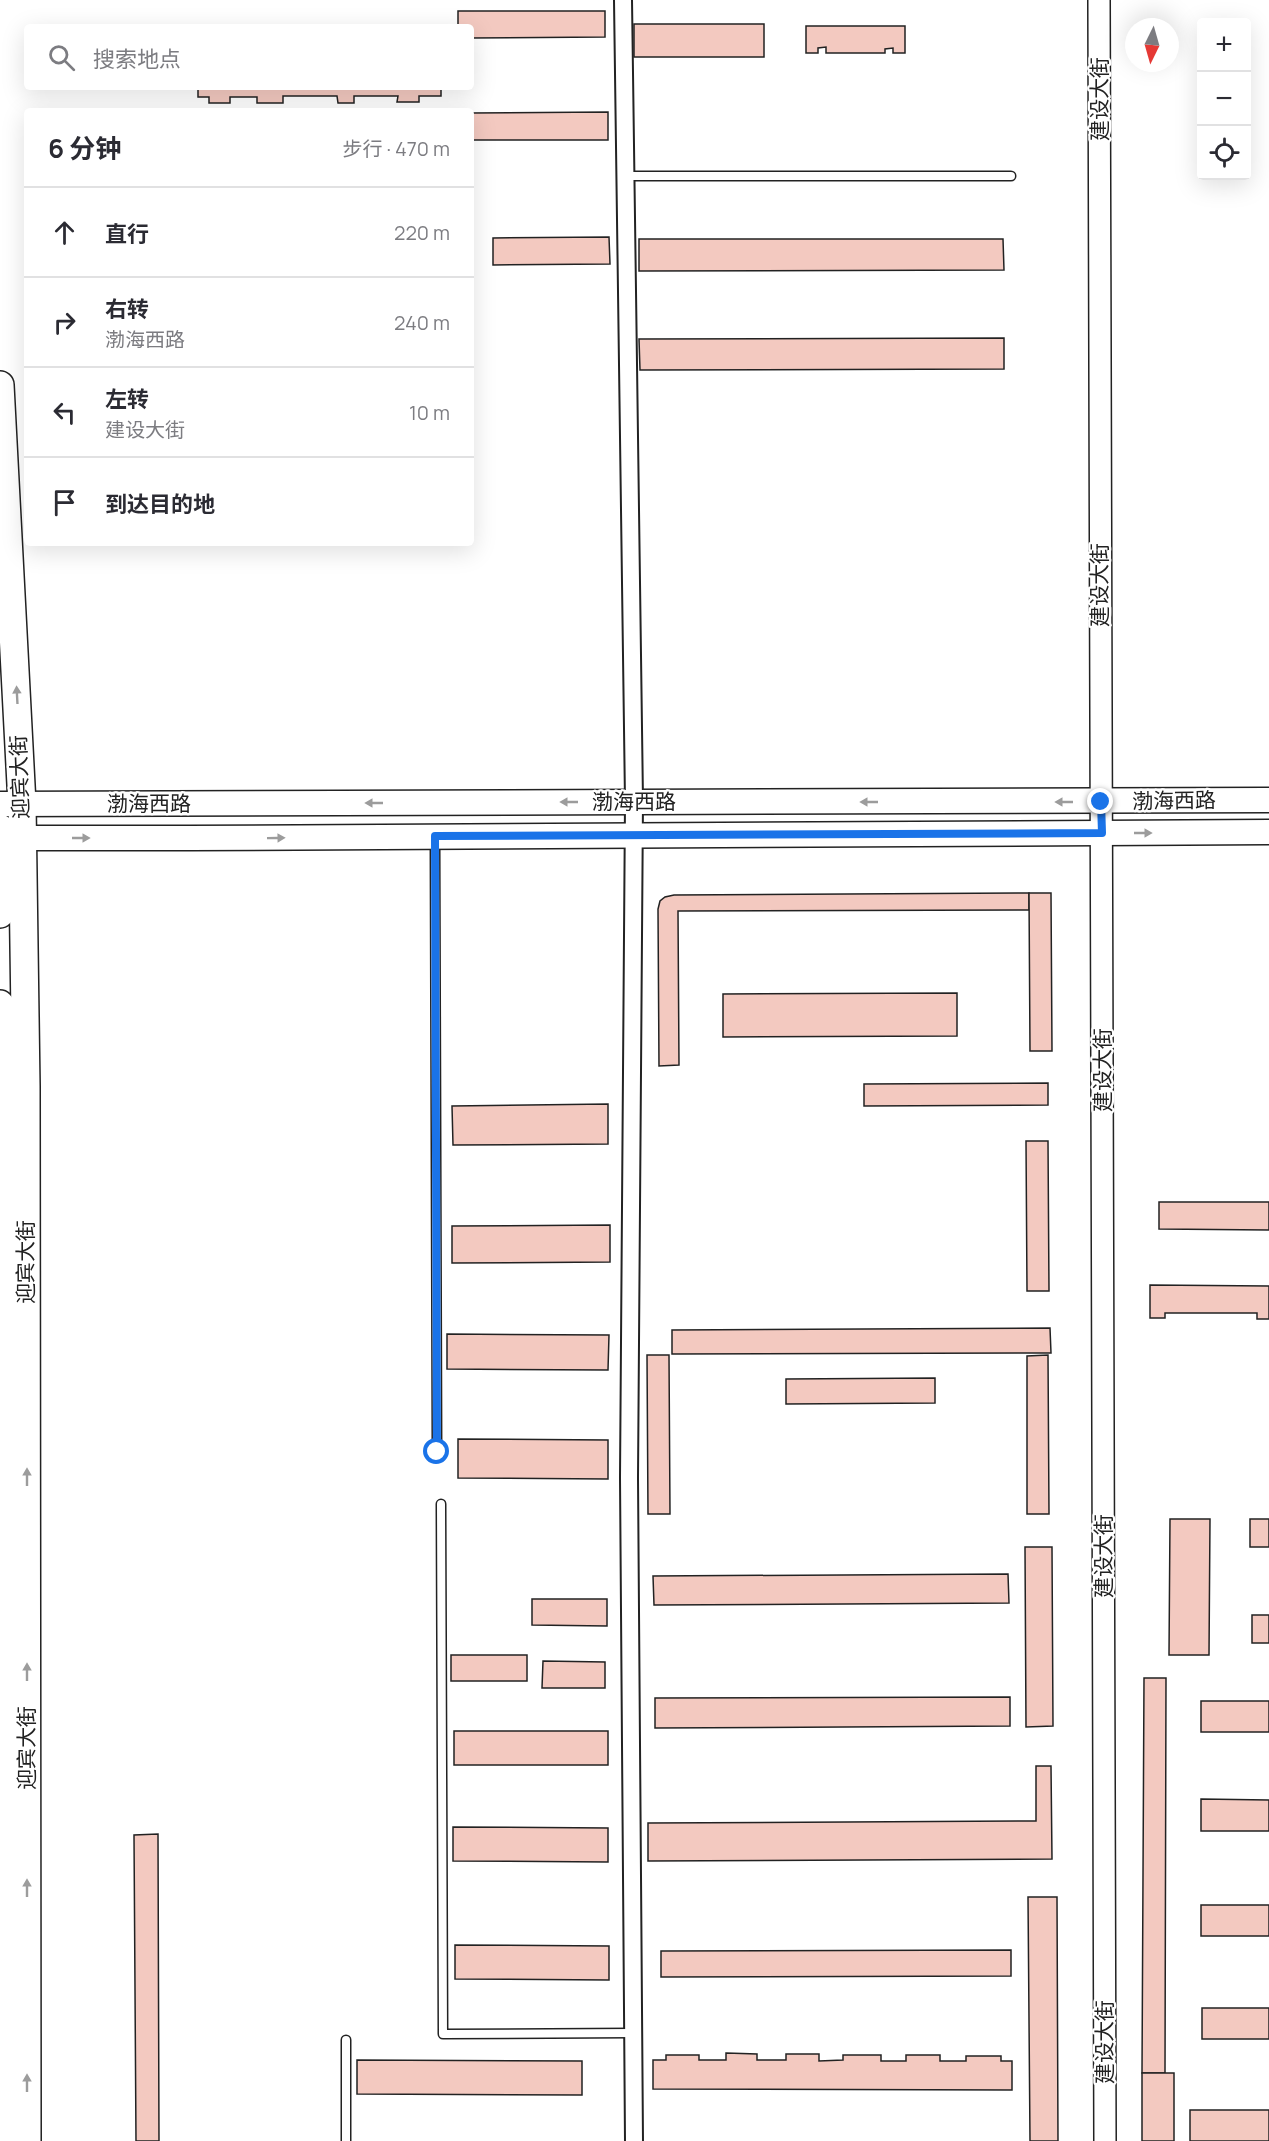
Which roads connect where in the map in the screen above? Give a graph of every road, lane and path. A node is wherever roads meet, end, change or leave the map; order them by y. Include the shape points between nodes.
1 (623, 0) edge
2 (1100, 0) edge
3 (627, 176) junction
4 (1011, 176) dead end
5 (0, 385) edge
6 (1269, 800) edge
7 (634, 801) junction
8 (1101, 802) junction
9 (11, 804) edge
10 (1269, 832) edge
11 (1102, 833) junction
12 (6, 835) edge
13 (435, 836) junction
14 (633, 836) junction
15 (0, 914) edge
16 (0, 1004) edge
17 (437, 1452) dead end
18 (441, 1504) dead end
19 (633, 2033) junction
20 (346, 2040) dead end
21 (6, 2141) edge
22 (27, 2141) edge
23 (346, 2141) edge
24 (634, 2141) edge
25 (1105, 2141) edge

1 - 3 street
2 - 8 street, 建设大街
3 - 4 lane
3 - 7 street
9 -> 5 main road, 迎宾大街
6 - 8 main road, 渤海西路
8 -> 7 main road, 渤海西路
7 -> 9 main road, 渤海西路
7 - 14 street
8 - 11 street, 建设大街
9 - 12 main road, 迎宾大街
11 -> 10 main road, 渤海西路
11 - 14 main road, 渤海西路
11 - 25 street, 建设大街
12 -> 13 main road, 渤海西路
12 - 15 main road, 迎宾大街
22 -> 12 main road, 迎宾大街 via 26,1087
13 - 14 main road, 渤海西路
13 - 17 lane
14 - 19 street via 629,1478
16 - 21 main road, 迎宾大街
18 - 19 lane via 443,2034
19 - 24 street
20 - 23 lane

